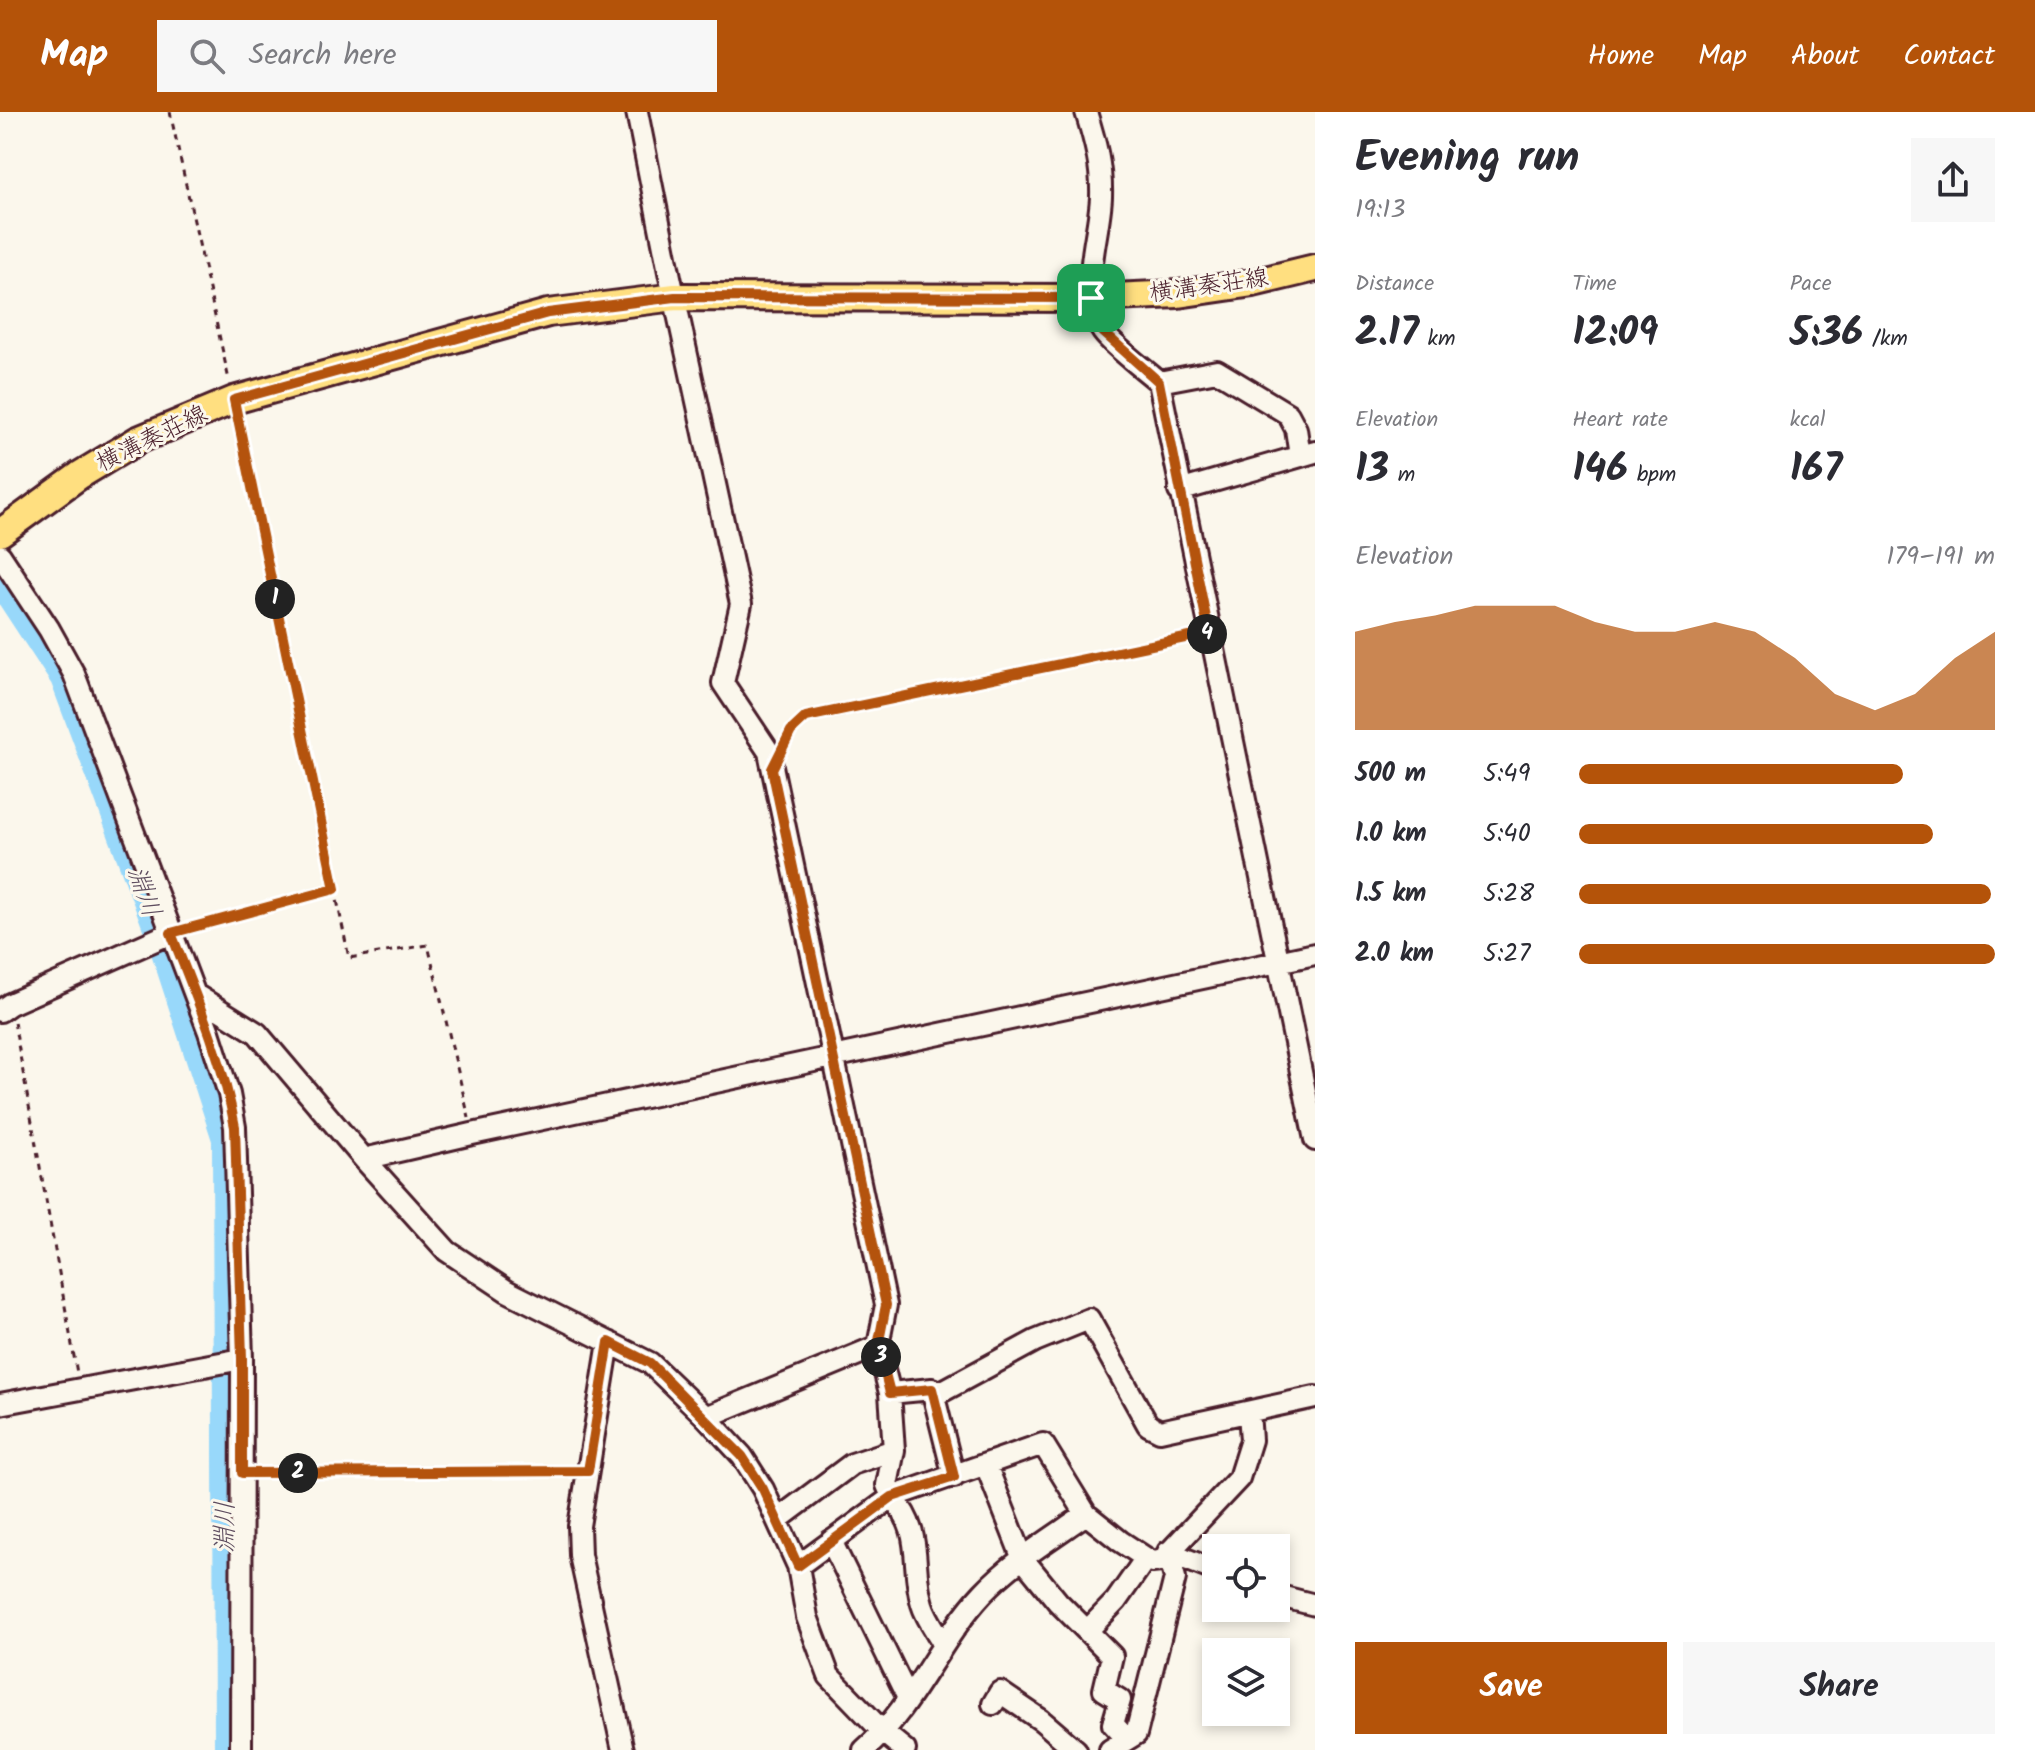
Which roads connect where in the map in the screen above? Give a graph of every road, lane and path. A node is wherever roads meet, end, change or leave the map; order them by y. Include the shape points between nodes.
1 (170, 112) edge
2 (637, 112) edge
3 (1086, 112) edge
4 (1315, 268) edge
5 (675, 297) junction
6 (1091, 298) junction
7 (1159, 382) junction
8 (234, 400) junction
9 (1308, 454) edge
10 (1179, 491) junction
11 (0, 533) edge
12 (0, 555) edge
13 (1209, 633) junction
14 (772, 769) junction
15 (335, 889) junction
16 (171, 933) junction
17 (1315, 954) edge
18 (1278, 962) junction
19 (196, 995) junction
20 (5, 1008) edge
21 (833, 1058) junction
22 (472, 1134) junction
23 (1315, 1140) edge
24 (364, 1159) junction
25 (609, 1342) junction
26 (878, 1346) junction
27 (242, 1359) junction
28 (80, 1388) junction
29 (932, 1389) junction
30 (890, 1393) junction
31 (1315, 1397) edge
32 (0, 1404) edge
33 (1249, 1412) junction
34 (706, 1417) junction
35 (894, 1450) junction
36 (986, 1465) junction
37 (588, 1471) junction
38 (242, 1473) junction
39 (954, 1477) junction
40 (892, 1497) junction
41 (1086, 1514) junction
42 (777, 1520) junction
43 (831, 1541) junction
44 (1168, 1552) junction
45 (1146, 1558) junction
46 (1023, 1559) junction
47 (1202, 1565) edge
48 (798, 1566) junction
49 (1290, 1599) edge
50 (1315, 1605) edge
51 (1087, 1631) junction
52 (943, 1643) junction
53 (908, 1698) junction
54 (993, 1704) dead end
55 (884, 1733) junction
56 (1119, 1745) edge
57 (241, 1750) edge
58 (623, 1750) edge
59 (864, 1750) edge
60 (905, 1750) edge
61 (1076, 1750) edge

1 - 8 path
2 - 5 street
3 - 6 street via 1100,157
4 - 6 main road, 横溝秦荘線 via 1223,288
5 - 6 main road, 横溝秦荘線
5 - 8 main road, 横溝秦荘線 via 548,313
5 - 14 street via 741,604 723,683 769,752
6 - 7 street via 1103,332
7 - 9 street via 1217,371 1288,414
7 - 10 street
8 - 11 main road, 横溝秦荘線 via 138,440
8 - 15 path
9 - 10 street
10 - 13 street
12 - 16 street via 74,674
13 - 14 path via 806,717 791,731
13 - 18 street
14 - 21 street
15 - 16 path
15 - 22 path via 349,958 428,945
16 - 19 street
16 - 20 street
17 - 18 street
18 - 21 street
18 - 23 street
19 - 24 street via 257,1033
19 - 27 street via 235,1127
20 - 28 path
21 - 22 street
21 - 26 street via 886,1305
22 - 24 street
24 - 25 street via 447,1251 507,1291
25 - 34 street via 650,1363
25 - 37 street
26 - 30 street
26 - 34 street
27 - 28 street
27 - 38 street
28 - 32 street
29 - 30 street
29 - 33 street via 941,1392 1035,1341 1089,1319 1148,1425 1160,1431
29 - 39 street
30 - 35 street
31 - 33 street
33 - 44 street via 1251,1440 1239,1478
34 - 42 street via 742,1456
35 - 40 street via 887,1485
35 - 42 street via 852,1464
36 - 39 street
36 - 41 street via 1043,1444
36 - 46 street
37 - 38 path
37 - 58 street via 580,1555
38 - 57 street
39 - 40 street
40 - 43 street
40 - 52 street via 906,1513 923,1607
41 - 45 street
41 - 46 street
42 - 48 street
43 - 48 street
43 - 53 street
44 - 45 street via 1161,1561
44 - 47 street
44 - 56 street via 1175,1578 1136,1734
45 - 51 street
46 - 51 street
46 - 52 street via 984,1592
48 - 55 street via 807,1617 829,1676
49 - 50 street
51 - 56 street via 1112,1656 1104,1690 1120,1700 1113,1724
52 - 53 street
53 - 55 street
54 - 61 street via 1000,1692
55 - 59 street
55 - 60 street

